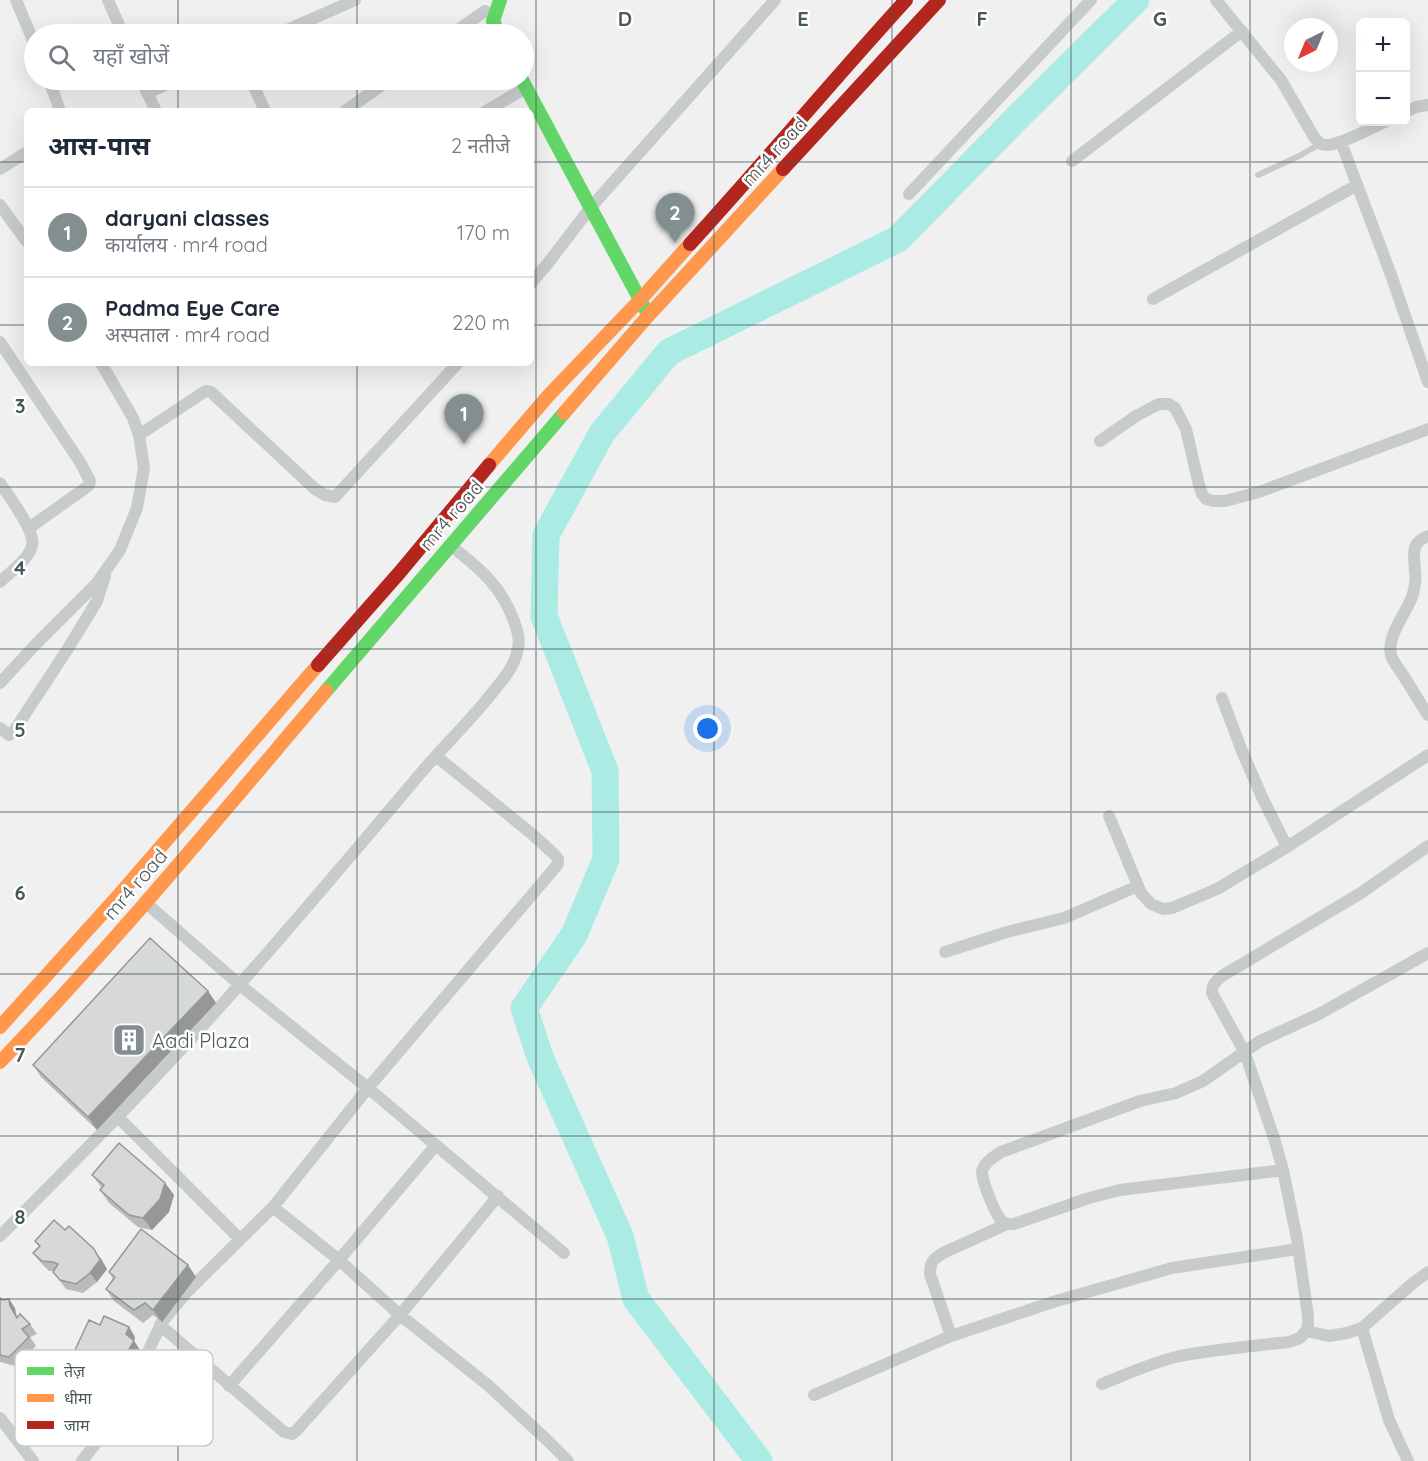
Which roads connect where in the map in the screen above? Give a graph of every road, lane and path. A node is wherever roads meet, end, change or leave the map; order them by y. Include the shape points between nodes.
1 (16, 0) edge
2 (108, 0) edge
3 (355, 0) edge
4 (477, 0) edge
5 (501, 0) edge
6 (775, 0) edge
7 (906, 0) edge
8 (939, 0) edge
9 (1091, 0) edge
10 (1216, 0) edge
11 (489, 16) junction
12 (26, 24) edge
13 (119, 24) edge
14 (301, 24) edge
15 (473, 24) edge
16 (493, 24) edge
17 (1242, 31) junction
18 (53, 90) edge
19 (146, 90) edge
20 (154, 90) edge
21 (256, 90) edge
22 (375, 90) edge
23 (516, 90) edge
24 (527, 90) edge
25 (147, 93) junction
26 (1428, 105) edge
27 (59, 108) edge
28 (154, 108) edge
29 (264, 108) edge
30 (349, 108) edge
31 (490, 108) edge
32 (1410, 110) edge
33 (1376, 126) edge
34 (1341, 142) junction
35 (1320, 144) junction
36 (24, 154) edge
37 (1072, 161) dead end
38 (0, 169) edge
39 (1258, 175) dead end
40 (1357, 185) junction
41 (909, 194) dead end
42 (0, 205) edge
43 (591, 207) junction
44 (24, 238) edge
45 (534, 280) edge
46 (1153, 299) dead end
47 (640, 300) junction
48 (648, 316) junction
49 (0, 342) edge
50 (103, 366) edge
51 (453, 366) edge
52 (1428, 382) edge
53 (1428, 429) edge
54 (139, 435) junction
55 (1100, 441) dead end
56 (0, 483) edge
57 (29, 528) junction
58 (1428, 536) edge
59 (450, 545) junction
60 (109, 566) junction
61 (0, 582) edge
62 (0, 683) edge
63 (1222, 698) dead end
64 (1428, 715) edge
65 (0, 728) edge
66 (1428, 754) edge
67 (436, 756) junction
68 (1108, 816) dead end
69 (1428, 846) edge
70 (1287, 847) junction
71 (1138, 886) junction
72 (146, 903) junction
73 (945, 952) dead end
74 (1428, 953) edge
75 (240, 985) junction
76 (0, 1027) edge
77 (1245, 1053) junction
78 (0, 1062) edge
79 (368, 1088) junction
80 (118, 1117) junction
81 (436, 1145) junction
82 (1283, 1170) junction
83 (498, 1197) junction
84 (273, 1207) junction
85 (1007, 1224) junction
86 (0, 1236) edge
87 (240, 1239) junction
88 (1298, 1249) junction
89 (564, 1253) dead end
90 (339, 1260) junction
91 (1428, 1272) edge
92 (400, 1315) junction
93 (160, 1325) junction
94 (1362, 1328) junction
95 (1306, 1331) junction
96 (951, 1336) junction
97 (148, 1350) edge
98 (188, 1350) edge
99 (213, 1372) edge
100 (1102, 1384) dead end
101 (229, 1386) junction
102 (814, 1395) dead end
103 (0, 1418) edge
104 (10, 1430) junction
105 (15, 1437) edge
106 (0, 1439) edge
107 (22, 1446) edge
108 (94, 1446) edge
109 (33, 1461) edge
110 (82, 1461) edge
111 (568, 1461) edge
112 (1408, 1461) edge

1 - 12 street
2 - 13 street
3 - 14 street
4 - 11 street
5 - 11 street
6 - 43 street
7 - 47 street, mr4 road
8 - 48 street, mr4 road
9 - 41 street
10 - 17 street
11 - 15 street
11 - 16 street
17 - 35 street via 1281,80
17 - 37 street
18 - 27 street
19 - 25 street
20 - 25 street
21 - 29 street
22 - 30 street
23 - 31 street
24 - 43 street
25 - 28 street
26 - 32 street
33 - 34 street
34 - 35 street
34 - 40 street
35 - 39 lane
36 - 38 street
40 - 46 street
40 - 52 street
42 - 44 street
43 - 45 street
43 - 47 street
47 - 48 street
47 - 76 street, mr4 road via 548,396 400,572
48 - 59 street, mr4 road
49 - 57 street via 90,480 84,489
50 - 54 street via 134,418
51 - 54 street via 335,497 315,489 211,392 204,392
53 - 55 street via 1225,501 1206,499 1202,494 1186,429 1175,408 1168,404 1159,404 1136,416
54 - 60 street via 144,468 137,508
56 - 57 street
57 - 61 street via 32,545 25,558
58 - 64 street via 1415,545 1413,593 1399,621 1391,653
59 - 67 street via 479,569 509,606 518,632 518,647 506,677
59 - 72 street, mr4 road
60 - 62 street
60 - 65 street via 97,601 14,731 9,735
63 - 70 street
66 - 70 street
67 - 75 street
67 - 79 street via 532,834 554,854 558,864
68 - 71 street
69 - 77 street via 1214,982 1212,993
70 - 71 street via 1217,889 1172,908 1151,904
71 - 73 street via 1064,918
72 - 75 street
72 - 78 street, mr4 road
74 - 77 street via 1319,1014 1260,1041
75 - 79 street
75 - 80 street
77 - 82 street
77 - 85 street via 1203,1081 1176,1093 1140,1101 1001,1152 982,1172 988,1194 1001,1221
79 - 81 street
79 - 84 street
80 - 86 street
80 - 87 street
81 - 83 street
81 - 90 street
82 - 85 street via 1120,1190
82 - 88 street
83 - 89 street
83 - 92 street
84 - 87 street
84 - 90 street
85 - 96 street via 935,1257 930,1265
87 - 93 street
88 - 95 street via 1308,1316
88 - 96 street via 1172,1268
90 - 92 street
90 - 101 street
91 - 94 street
92 - 101 street via 292,1434 284,1432
92 - 111 street via 489,1386
93 - 97 street
93 - 98 street
94 - 95 street via 1329,1336
94 - 112 street via 1389,1420
95 - 100 street via 1290,1342 1178,1356
96 - 102 street
99 - 101 street
103 - 104 street
104 - 105 street
104 - 106 street
107 - 109 street
108 - 110 street

